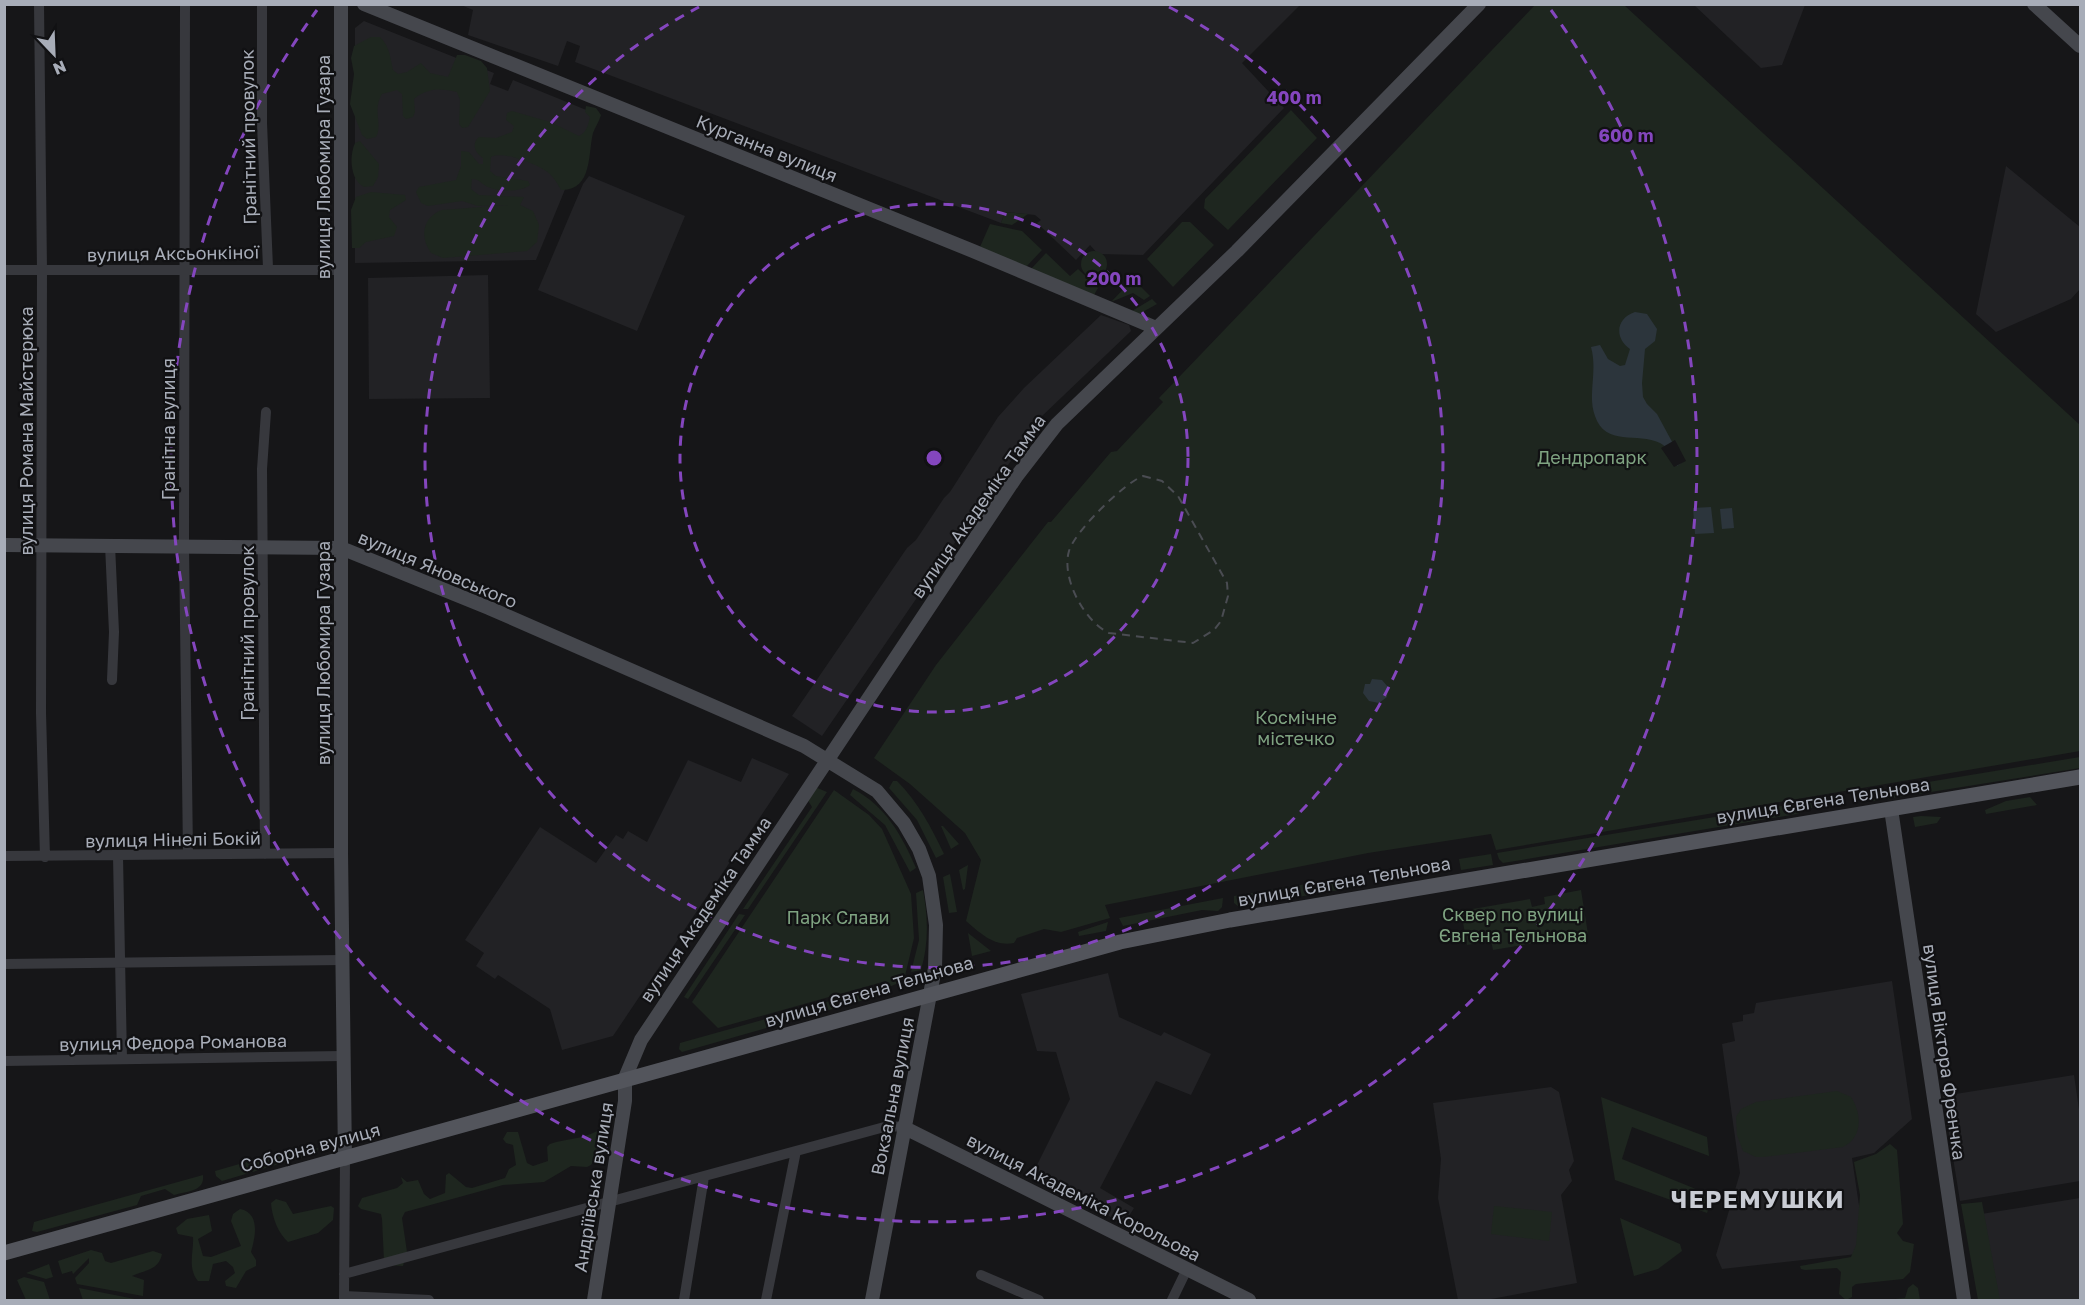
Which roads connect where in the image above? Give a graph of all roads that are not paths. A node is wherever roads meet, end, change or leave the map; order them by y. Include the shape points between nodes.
1 (39, 4) edge
2 (185, 4) edge
3 (262, 4) edge
4 (341, 4) edge
5 (364, 4) edge
6 (1479, 4) edge
7 (2034, 4) edge
8 (2080, 46) edge
9 (268, 268) junction
10 (184, 269) junction
11 (4, 270) edge
12 (342, 270) junction
13 (42, 271) junction
14 (1156, 328) junction
15 (266, 412) dead end
16 (4, 545) edge
17 (43, 545) junction
18 (110, 545) junction
19 (184, 546) junction
20 (262, 547) junction
21 (341, 548) junction
22 (112, 680) dead end
23 (828, 760) junction
24 (2080, 777) edge
25 (1890, 809) junction
26 (341, 853) junction
27 (188, 854) junction
28 (265, 854) junction
29 (4, 856) edge
30 (118, 856) junction
31 (45, 857) junction
32 (343, 960) junction
33 (4, 963) edge
34 (121, 963) junction
35 (930, 995) junction
36 (343, 1056) junction
37 (122, 1059) junction
38 (4, 1061) edge
39 (625, 1078) junction
40 (903, 1128) junction
41 (796, 1151) junction
42 (345, 1159) junction
43 (704, 1178) junction
44 (610, 1201) junction
45 (4, 1253) edge
46 (1187, 1269) junction
47 (344, 1274) junction
48 (981, 1275) dead end
49 (344, 1298) edge
50 (429, 1300) edge
51 (594, 1300) edge
52 (684, 1300) edge
53 (766, 1300) edge
54 (872, 1300) edge
55 (1039, 1300) edge
56 (1172, 1300) edge
57 (1249, 1300) edge
58 (1964, 1300) edge

1 - 13 street, вулиця Романа Майстерюка
2 - 10 street, Гранітна вулиця
3 - 9 street, Гранітний провулок
4 - 12 street, вулиця Любомира Гузара
5 - 14 street, Курганна вулиця
6 - 14 street, вулиця Академіка Тамма via 1337,151
7 - 8 street
9 - 10 street, вулиця Аксьонкіної
9 - 12 street, вулиця Аксьонкіної
10 - 13 street, вулиця Аксьонкіної
10 - 19 street, Гранітна вулиця
11 - 13 street, вулиця Аксьонкіної
12 - 21 street, вулиця Любомира Гузара
13 - 17 street, вулиця Романа Майстерюка
14 - 23 street, вулиця Академіка Тамма via 1057,424 1033,453
15 - 20 street, Гранітний провулок
16 - 17 street, вулиця Яновського
17 - 18 street, вулиця Яновського
17 - 31 street, вулиця Романа Майстерюка via 41,714
18 - 19 street, вулиця Яновського
18 - 22 street
19 - 20 street, вулиця Яновського
19 - 27 street, Гранітна вулиця
20 - 21 street, вулиця Яновського
20 - 28 street, Гранітний провулок
21 - 23 street, вулиця Яновського via 499,613
21 - 26 street, вулиця Любомира Гузара
23 - 35 street, Вокзальна вулиця via 877,791 904,823 919,849 929,876 936,924
23 - 39 street, вулиця Академіка Тамма via 664,1002 641,1040
24 - 25 main road, вулиця Євгена Тельнова
25 - 35 main road, вулиця Євгена Тельнова via 1230,920 1120,942
25 - 58 street, вулиця Віктора Френчка
26 - 28 street, вулиця Нінелі Бокій
26 - 32 street, вулиця Любомира Гузара
27 - 28 street, вулиця Нінелі Бокій
27 - 30 street, вулиця Нінелі Бокій
29 - 31 street, вулиця Нінелі Бокій
30 - 31 street, вулиця Нінелі Бокій
30 - 34 street
32 - 34 street
32 - 36 street, вулиця Любомира Гузара
33 - 34 street
34 - 37 street
35 - 39 main road, вулиця Євгена Тельнова
35 - 40 street, Вокзальна вулиця
36 - 37 street, вулиця Федора Романова
36 - 42 street, вулиця Любомира Гузара
37 - 38 street, вулиця Федора Романова
39 - 42 main road, Соборна вулиця
39 - 44 street, Андріївська вулиця
40 - 41 street via 888,1126
40 - 46 street, вулиця Академіка Корольова
40 - 54 street, Вокзальна вулиця
41 - 43 street
41 - 53 street
42 - 45 main road, Соборна вулиця
42 - 47 street, вулиця Любомира Гузара
43 - 44 street
43 - 52 street
44 - 47 street
44 - 51 street, Андріївська вулиця
46 - 56 street
46 - 57 street, вулиця Академіка Корольова
47 - 49 street, вулиця Любомира Гузара
48 - 55 street
49 - 50 street

